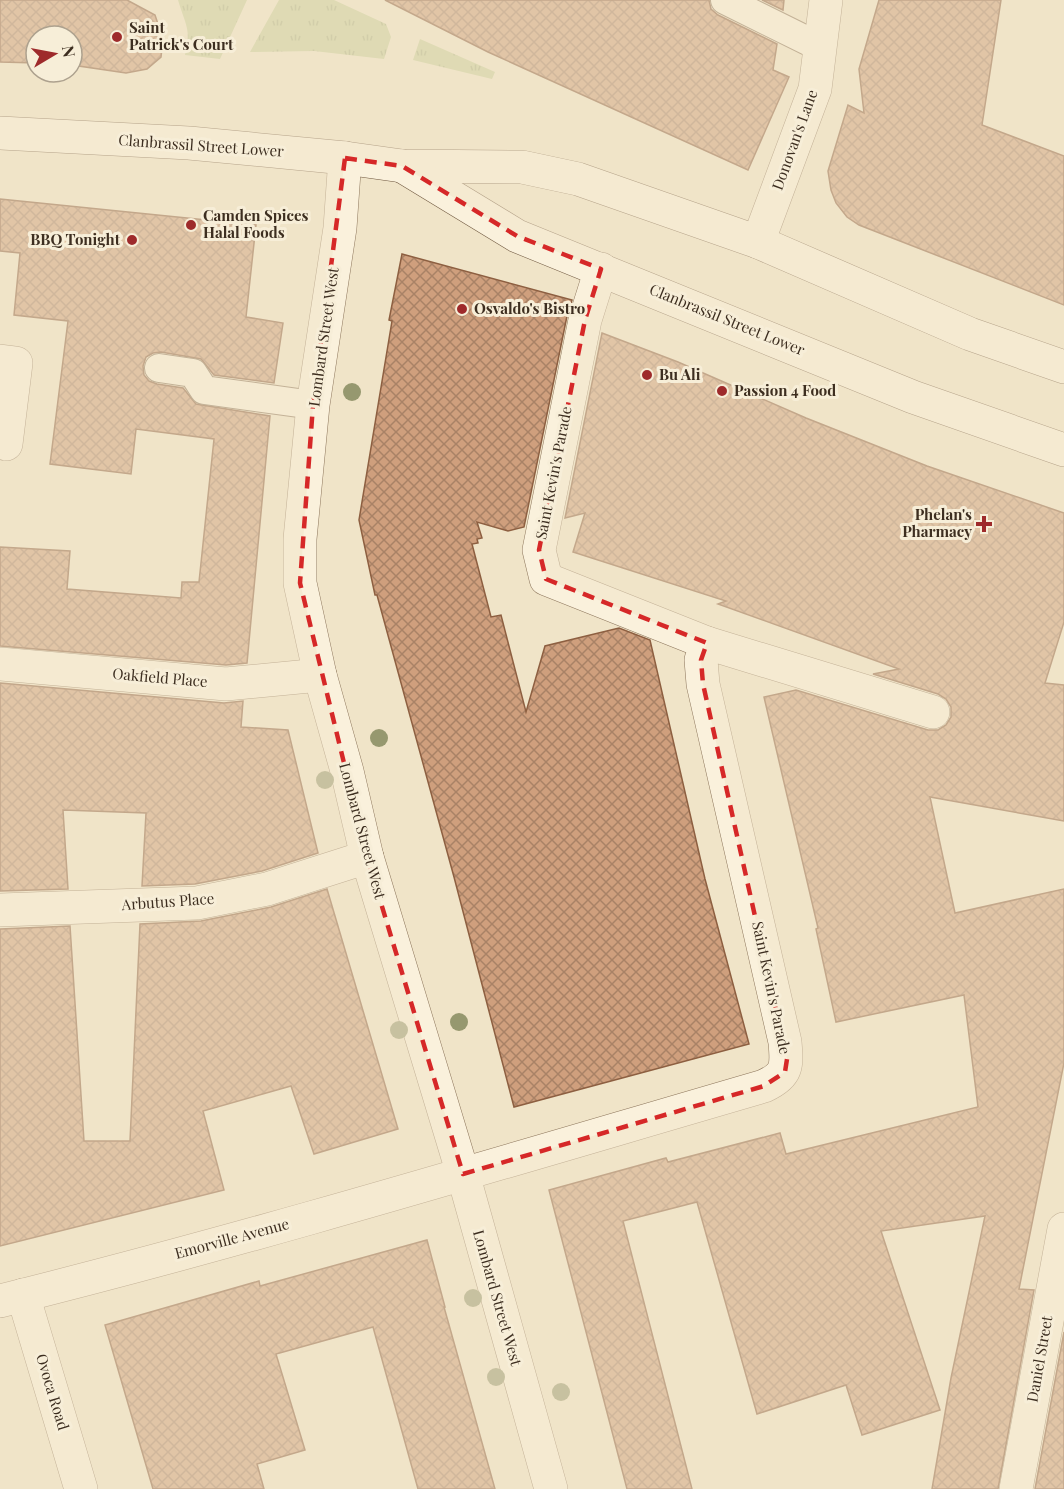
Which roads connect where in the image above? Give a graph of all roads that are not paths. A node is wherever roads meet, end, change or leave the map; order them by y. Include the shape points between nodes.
1 (725, 0) edge
2 (826, 0) edge
3 (820, 47) junction
4 (0, 132) edge
5 (345, 158) junction
6 (402, 166) junction
7 (758, 242) junction
8 (601, 269) junction
9 (0, 361) edge
10 (1064, 367) edge
11 (159, 368) dead end
12 (313, 405) junction
13 (6, 444) dead end
14 (1064, 450) edge
15 (707, 643) junction
16 (0, 664) edge
17 (320, 675) junction
18 (933, 712) dead end
19 (367, 857) junction
20 (0, 910) edge
21 (463, 1174) junction
22 (1064, 1229) edge
23 (12, 1298) edge
24 (81, 1489) edge
25 (551, 1489) edge
26 (1016, 1489) edge

1 - 3 lane
2 - 3 street, Donovan's Lane
3 - 7 street, Donovan's Lane via 815,89
4 - 5 street, Clanbrassil Street Lower via 189,143
5 - 6 street, Clanbrassil Street Lower
5 - 12 street, Lombard Street West via 340,228
6 - 7 street, Clanbrassil Street Lower via 522,167 578,179
6 - 8 street, Clanbrassil Street Lower via 517,236
7 - 10 street, Clanbrassil Street Lower via 970,334
8 - 14 street, Clanbrassil Street Lower via 913,397
8 - 15 street, Saint Kevin's Parade via 585,320 539,550 546,579
9 - 13 street via 16,363
11 - 12 lane via 193,373 204,390
12 - 17 street, Lombard Street West via 300,539 300,583
15 - 18 street, Saint Kevin's Parade
15 - 21 street, Saint Kevin's Parade via 701,660 703,684 785,1041 785,1072 764,1086
16 - 17 street, Oakfield Place via 226,684
17 - 19 street, Lombard Street West
19 - 20 street, Arbutus Place via 267,889 197,903
19 - 21 street, Lombard Street West
21 - 23 street, Emorville Avenue
21 - 25 street, Lombard Street West
22 - 26 street, Daniel Street
23 - 24 street, Ovoca Road

